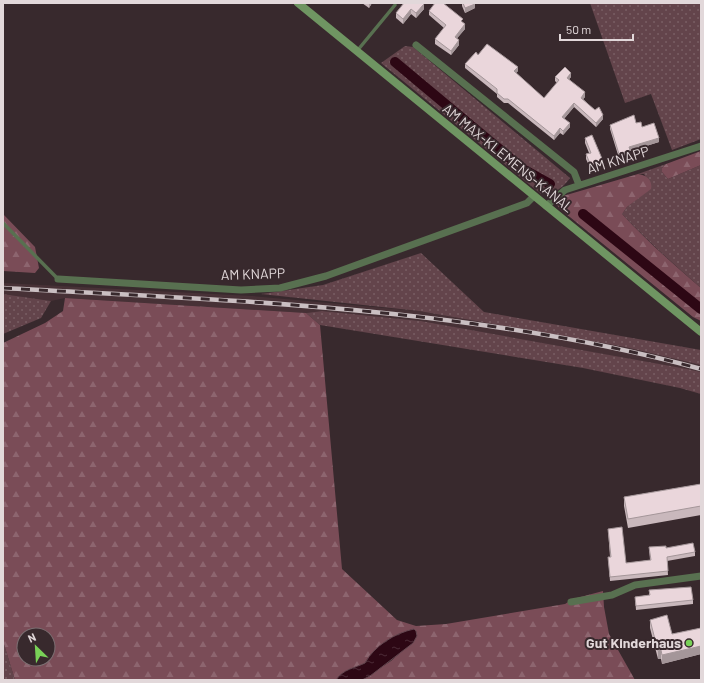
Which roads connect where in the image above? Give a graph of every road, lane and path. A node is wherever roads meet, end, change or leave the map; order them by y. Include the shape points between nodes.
1 (298, 3) edge
2 (395, 5) dead end
3 (416, 44) dead end
4 (359, 48) junction
5 (701, 146) edge
6 (579, 185) junction
7 (534, 196) junction
8 (546, 206) junction
9 (3, 223) edge
10 (58, 279) joint
11 (701, 332) edge
12 (701, 576) edge
13 (571, 602) dead end

1 - 4 main road, AM MAX-KLEMENS-KANAL
2 - 4 lane
3 - 6 street, AM MAX-KLEMENS-KANAL via 574,172
4 - 7 main road, AM MAX-KLEMENS-KANAL
5 - 6 street, AM KNAPP
6 - 8 street, AM KNAPP via 566,190
7 - 8 main road, AM MAX-KLEMENS-KANAL
7 - 10 street, AM KNAPP via 527,204 326,276 280,288 241,290
8 - 11 main road, AM MAX-KLEMENS-KANAL
9 - 10 lane, AM KNAPP
12 - 13 street via 635,586 612,595

